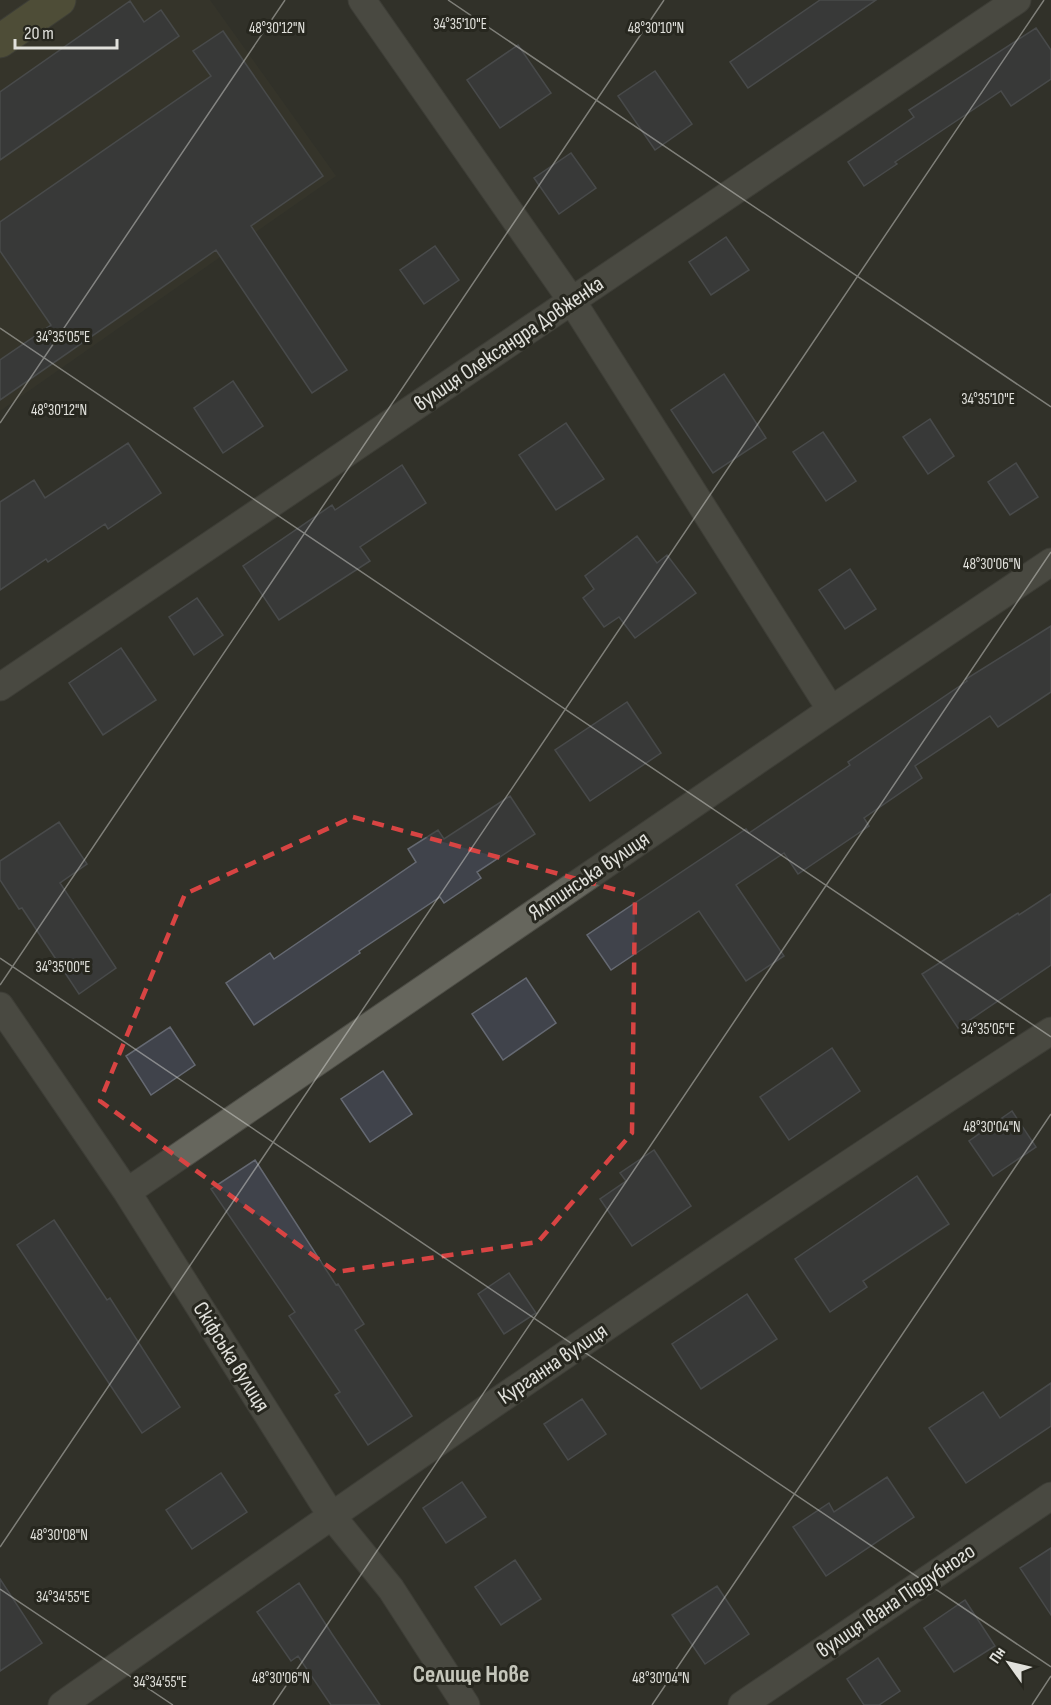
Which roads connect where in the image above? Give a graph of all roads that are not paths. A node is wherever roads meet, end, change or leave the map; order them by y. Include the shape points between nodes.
1 (59, 0) edge
2 (362, 0) edge
3 (1017, 0) edge
4 (0, 41) edge
5 (572, 301) junction
6 (1051, 562) edge
7 (0, 687) edge
8 (831, 710) junction
9 (0, 1006) edge
10 (1051, 1031) edge
11 (127, 1192) junction
12 (1051, 1496) edge
13 (331, 1515) junction
14 (62, 1705) edge
15 (466, 1705) edge
16 (742, 1705) edge

1 - 4 street
2 - 5 street
3 - 5 street, вулиця Олександра Довженка
5 - 7 street, вулиця Олександра Довженка
5 - 8 street
6 - 8 street, Ялтинська вулиця
8 - 11 street, Ялтинська вулиця
9 - 11 street, Скіфська вулиця
10 - 13 street, Курганна вулиця via 861,1154
11 - 13 street, Скіфська вулиця
12 - 16 street, вулиця Івана Піддубного
13 - 14 street, Курганна вулиця
13 - 15 street, Скіфська вулиця via 391,1589

